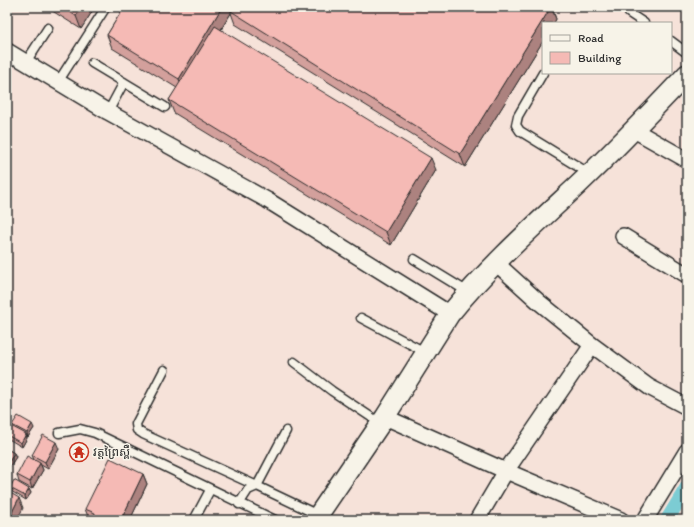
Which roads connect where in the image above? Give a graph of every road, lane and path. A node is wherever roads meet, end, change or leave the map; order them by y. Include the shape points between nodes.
1 (106, 7) edge
2 (629, 13) dead end
3 (642, 22) edge
4 (48, 28) dead end
5 (672, 42) edge
6 (687, 52) edge
7 (14, 59) edge
8 (92, 63) dead end
9 (542, 74) edge
10 (687, 74) edge
11 (58, 82) junction
12 (124, 82) junction
13 (166, 108) dead end
14 (108, 112) junction
15 (634, 130) junction
16 (687, 160) edge
17 (590, 174) junction
18 (623, 236) dead end
19 (414, 258) dead end
20 (496, 263) junction
21 (687, 275) edge
22 (468, 292) junction
23 (450, 314) junction
24 (361, 318) dead end
25 (592, 345) junction
26 (425, 352) junction
27 (294, 362) dead end
28 (164, 370) dead end
29 (687, 407) edge
30 (383, 420) junction
31 (286, 432) dead end
32 (59, 434) dead end
33 (687, 451) edge
34 (506, 471) junction
35 (257, 486) junction
36 (210, 490) junction
37 (239, 504) junction
38 (316, 518) edge
39 (194, 520) edge
40 (275, 520) edge
41 (477, 520) edge
42 (622, 520) edge
43 (645, 520) edge

1 - 11 lane
2 - 3 lane
4 - 7 lane
5 - 6 lane
7 - 11 street
8 - 12 lane
9 - 17 lane via 518,116 516,125 520,131
10 - 15 street
11 - 14 street
12 - 13 lane
12 - 14 lane
14 - 23 street via 267,200
15 - 16 street
15 - 17 street
17 - 20 street
18 - 21 street
19 - 22 lane
20 - 22 street
20 - 25 street
22 - 23 street
23 - 26 street
24 - 26 lane
25 - 29 street via 649,387
25 - 34 street
26 - 30 street
27 - 30 lane via 332,391
28 - 35 lane via 136,424 137,430
30 - 34 street
30 - 38 street
31 - 35 lane
32 - 36 lane via 80,429 95,433
33 - 43 street
34 - 41 street
34 - 42 street
35 - 37 lane via 248,490
35 - 38 lane
36 - 37 lane
36 - 39 lane
37 - 40 lane

